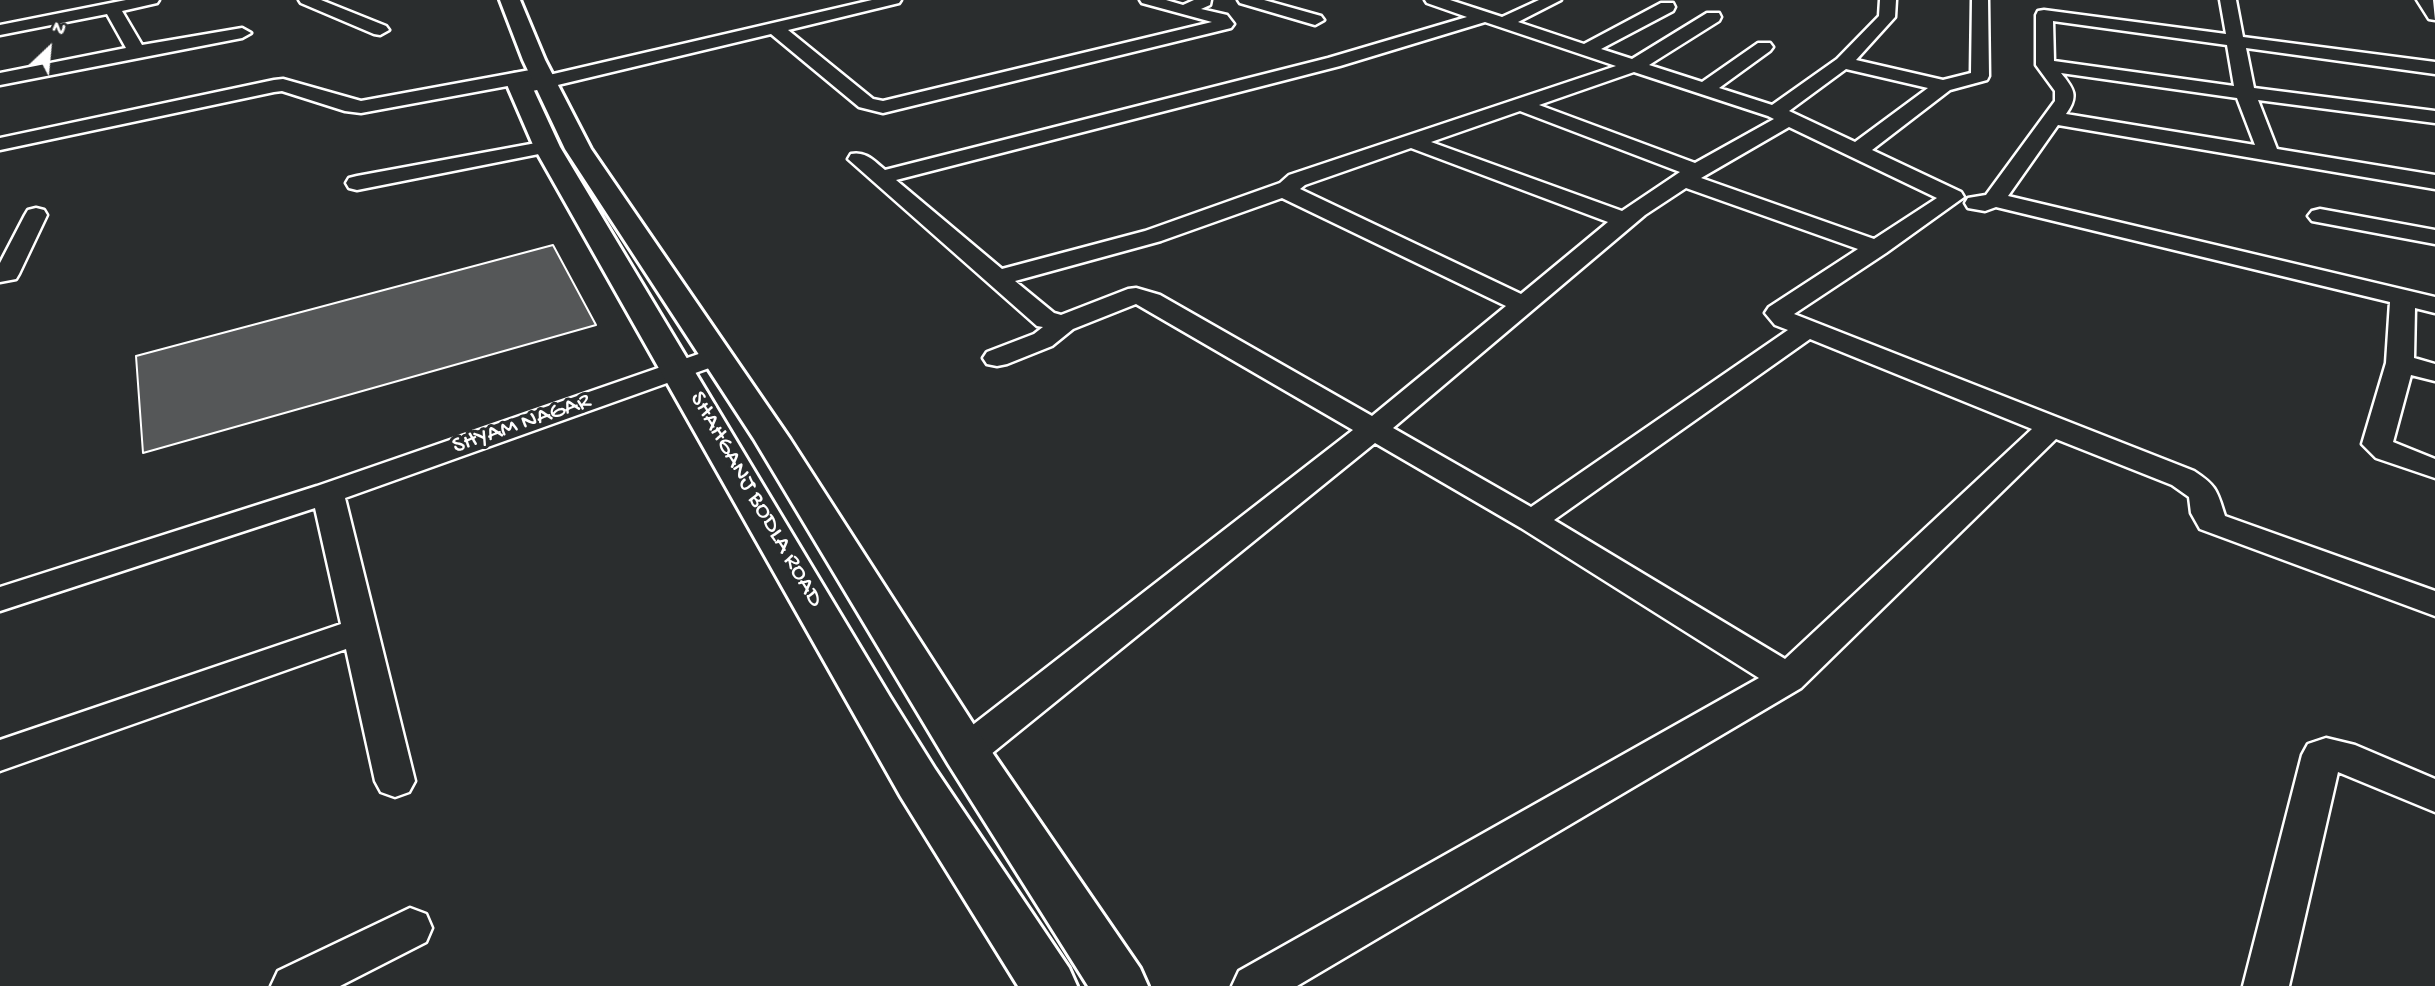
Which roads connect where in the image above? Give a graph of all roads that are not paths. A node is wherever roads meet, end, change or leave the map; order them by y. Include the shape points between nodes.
1 (151, 0) edge
2 (307, 0) edge
3 (489, 0) edge
4 (510, 0) edge
5 (893, 0) edge
6 (1148, 0) edge
7 (1208, 0) edge
8 (1246, 0) edge
9 (1433, 0) edge
10 (1553, 0) edge
11 (1887, 0) edge
12 (1980, 0) edge
13 (2228, 0) edge
14 (2425, 0) edge
15 (1667, 7) dead end
16 (112, 8) junction
17 (2045, 8) edge
18 (1184, 10) junction
19 (2435, 15) edge
20 (1713, 16) dead end
21 (1315, 20) dead end
22 (1494, 20) junction
23 (776, 29) junction
24 (0, 30) edge
25 (380, 30) dead end
26 (242, 33) dead end
27 (2235, 40) junction
28 (1765, 47) dead end
29 (1585, 50) junction
30 (137, 51) junction
31 (1843, 63) junction
32 (2045, 65) junction
33 (1634, 66) junction
34 (2435, 68) edge
35 (0, 79) edge
36 (531, 81) junction
37 (1943, 86) junction
38 (1704, 89) junction
39 (2245, 93) junction
40 (1521, 105) junction
41 (1782, 115) junction
42 (2435, 117) edge
43 (2055, 118) junction
44 (1415, 142) junction
45 (0, 144) edge
46 (1857, 151) junction
47 (2269, 155) junction
48 (565, 159) junction
49 (859, 159) dead end
50 (1690, 175) junction
51 (882, 177) junction
52 (2435, 182) edge
53 (357, 183) dead end
54 (1288, 188) junction
55 (1953, 197) junction
56 (1994, 200) junction
57 (36, 215) dead end
58 (2320, 216) dead end
59 (1625, 220) junction
60 (2435, 237) edge
61 (1878, 248) junction
62 (0, 275) edge
63 (998, 278) junction
64 (2403, 297) junction
65 (1525, 305) junction
66 (2435, 305) edge
67 (1064, 323) junction
68 (1807, 329) junction
69 (716, 356) junction
70 (997, 358) dead end
71 (2400, 363) junction
72 (679, 370) junction
73 (2435, 373) edge
74 (2052, 427) junction
75 (1372, 429) junction
76 (2435, 469) edge
77 (328, 493) junction
78 (1532, 521) junction
79 (0, 598) edge
80 (2435, 604) edge
81 (359, 631) junction
82 (1788, 678) junction
83 (966, 752) junction
84 (0, 756) edge
85 (395, 782) dead end
86 (2435, 796) edge
87 (410, 928) dead end
88 (294, 986) edge
89 (1049, 986) edge
90 (1120, 986) edge
91 (1255, 986) edge
92 (2266, 986) edge

1 - 16 street
2 - 25 street
3 - 36 main road, SHAHGANJ BODLA ROAD
4 - 36 main road
5 - 23 street
6 - 18 street
7 - 18 street
8 - 21 street
9 - 22 street
10 - 22 street
11 - 31 street via 1887,17
12 - 37 street via 1980,76
13 - 27 street
14 - 19 street
15 - 29 street
16 - 24 street
16 - 30 street
17 - 27 street
17 - 32 street
18 - 23 street via 1225,24 883,107 866,103
20 - 33 street
22 - 29 street
22 - 51 street
23 - 36 street
26 - 30 street
27 - 34 street
27 - 39 street
28 - 38 street
29 - 33 street
30 - 35 street
31 - 37 street
31 - 41 street
32 - 39 street
32 - 43 street via 2067,96
33 - 38 street
33 - 40 street
36 - 45 street via 361,107 274,86
36 - 48 main road, SHAHGANJ BODLA ROAD
37 - 46 street
38 - 41 street
39 - 42 street
39 - 47 street
40 - 44 street
40 - 50 street
41 - 46 street
41 - 50 street
43 - 47 street
43 - 56 street
44 - 54 street via 1297,180
44 - 59 street
46 - 55 street
47 - 52 street
48 - 53 street
48 - 69 main road
48 - 72 main road, SHAHGANJ BODLA ROAD
49 - 51 street
50 - 59 street
50 - 61 street
51 - 63 street
54 - 63 street via 1153,236
54 - 65 street via 1291,195
55 - 56 street via 1985,204
55 - 61 street
56 - 64 street
57 - 62 street via 7,274
58 - 60 street
59 - 65 street
61 - 68 street via 1780,310 1780,316
63 - 67 street via 1046,320
64 - 66 street
64 - 71 street
65 - 75 street
67 - 70 street via 1043,340
67 - 75 street via 1128,298 1143,297
68 - 74 street
68 - 78 street
69 - 72 street, SHYAM NAGAR
69 - 83 main road
71 - 73 street
71 - 76 street via 2377,444
72 - 77 street, SHYAM NAGAR
72 - 89 main road, SHAHGANJ BODLA ROAD via 918,783
74 - 80 street via 2183,478 2207,495 2211,522
74 - 82 street
75 - 78 street
75 - 83 street
77 - 79 street, SHYAM NAGAR
77 - 81 street
78 - 82 street
81 - 84 street
81 - 85 street
82 - 91 street
83 - 90 main road
86 - 92 street via 2341,756 2322,755
87 - 88 street

